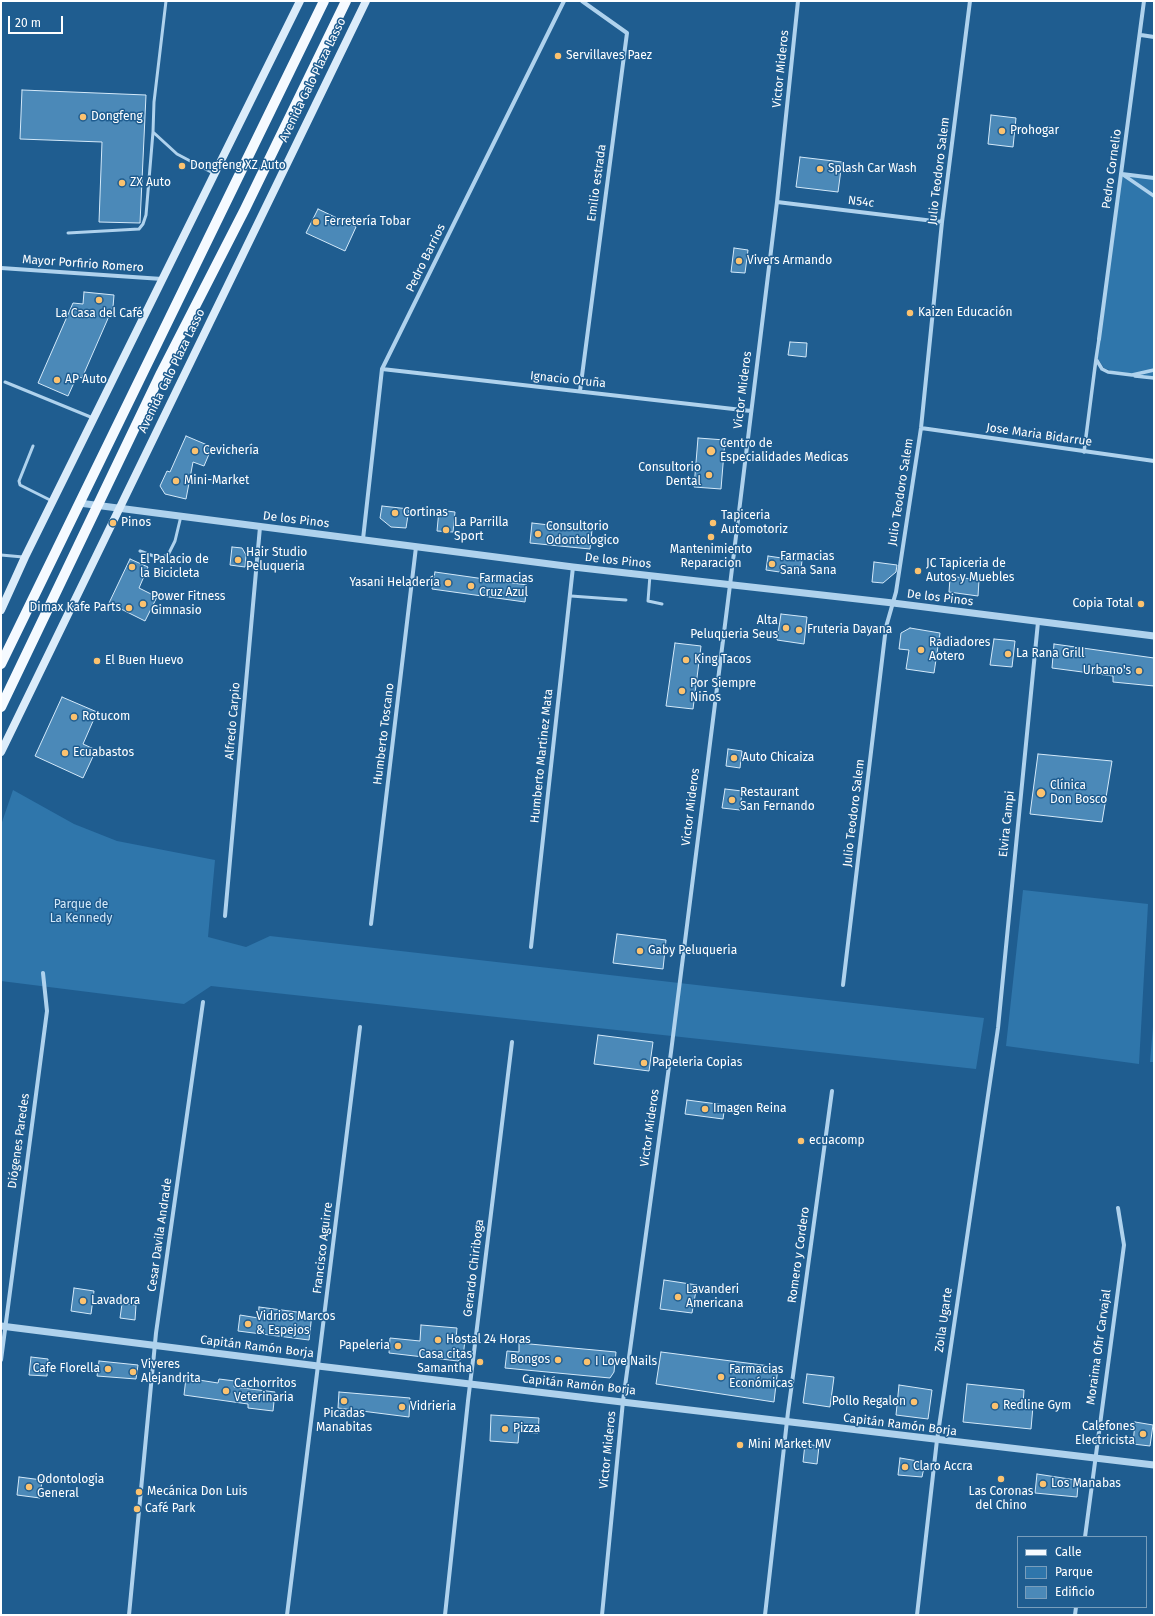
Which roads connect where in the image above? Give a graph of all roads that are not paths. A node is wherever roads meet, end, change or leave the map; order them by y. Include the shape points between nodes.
1 (166, 1) edge
2 (300, 1) edge
3 (324, 1) edge
4 (346, 1) edge
5 (366, 1) edge
6 (564, 1) edge
7 (582, 1) edge
8 (798, 1) edge
9 (970, 1) edge
10 (1144, 1) edge
11 (1140, 35) junction
12 (1154, 36) edge
13 (153, 132) junction
14 (215, 174) junction
15 (1122, 174) junction
16 (1154, 178) edge
17 (1154, 196) edge
18 (777, 202) junction
19 (942, 222) junction
20 (68, 233) dead end
21 (1, 268) edge
22 (163, 279) junction
23 (1099, 339) joint
24 (1096, 359) junction
25 (382, 369) junction
26 (1154, 370) edge
27 (1132, 375) junction
28 (1154, 378) edge
29 (5, 382) dead end
30 (580, 391) junction
31 (751, 411) junction
32 (95, 418) junction
33 (920, 428) junction
34 (33, 446) dead end
35 (1084, 452) junction
36 (1154, 461) edge
37 (53, 502) junction
38 (79, 503) junction
39 (98, 506) junction
40 (120, 508) junction
41 (181, 516) junction
42 (260, 527) junction
43 (363, 539) junction
44 (416, 547) junction
45 (140, 552) dead end
46 (1, 556) edge
47 (25, 557) junction
48 (573, 567) junction
49 (650, 575) junction
50 (730, 584) junction
51 (571, 596) junction
52 (626, 600) dead end
53 (893, 603) junction
54 (662, 604) dead end
55 (1, 610) edge
56 (1038, 622) junction
57 (1154, 636) edge
58 (1, 664) edge
59 (1, 708) edge
60 (1, 752) edge
61 (225, 916) dead end
62 (371, 924) dead end
63 (531, 947) dead end
64 (43, 973) dead end
65 (843, 985) dead end
66 (203, 1002) dead end
67 (360, 1026) dead end
68 (998, 1028) joint
69 (512, 1042) dead end
70 (832, 1091) dead end
71 (1118, 1208) dead end
72 (3, 1326) edge
73 (154, 1345) junction
74 (1, 1360) edge
75 (318, 1366) junction
76 (470, 1384) junction
77 (623, 1401) junction
78 (786, 1422) junction
79 (936, 1440) junction
80 (1094, 1459) junction
81 (1154, 1465) edge
82 (1085, 1536) edge
83 (129, 1615) edge
84 (287, 1615) edge
85 (445, 1615) edge
86 (602, 1615) edge
87 (765, 1615) edge
88 (917, 1615) edge

1 - 13 lane
2 - 14 main road
3 - 38 main road, Avenida Galo Plaza Lasso
4 - 39 main road, Avenida Galo Plaza Lasso
5 - 40 main road, Avenida Galo Plaza Lasso
6 - 25 street, Pedro Barrios
7 - 30 street, Emilio estrada via 627,34
8 - 18 street, Victor Mideros
9 - 19 street, Julio Teodoro Salem
10 - 11 street, Pedro Cornelio
11 - 12 street
11 - 15 street, Pedro Cornelio
13 - 14 lane via 177,154
13 - 20 lane via 146,215 139,229
14 - 22 main road
15 - 16 street
15 - 17 street
15 - 23 street, Pedro Cornelio
18 - 19 street, N54c
18 - 31 street, Victor Mideros
19 - 33 street, Julio Teodoro Salem
21 - 22 street, Mayor Porfirio Romero
22 - 32 main road
23 - 24 street
24 - 27 street via 1102,369 1108,372
24 - 35 street
25 - 30 street, Ignacio Oruña
25 - 43 street, Pedro Barrios
26 - 27 street
27 - 28 street
29 - 32 lane
30 - 31 street, Ignacio Oruña
31 - 50 street, Victor Mideros
32 - 37 main road
33 - 35 street, Jose Maria Bidarrue
33 - 53 street, Julio Teodoro Salem
34 - 37 lane via 19,481 20,485
35 - 36 street, Jose Maria Bidarrue
37 - 47 main road
38 - 39 street, De los Pinos
38 - 58 main road, Avenida Galo Plaza Lasso
39 - 40 street, De los Pinos
39 - 59 main road, Avenida Galo Plaza Lasso
40 - 41 street, De los Pinos
40 - 60 main road, Avenida Galo Plaza Lasso
41 - 42 street, De los Pinos
41 - 45 lane via 175,541 168,555 160,558
42 - 43 street, De los Pinos
42 - 61 street, Alfredo Carpio
43 - 44 street, De los Pinos
44 - 48 street, De los Pinos
44 - 62 street, Humberto Toscano
46 - 47 lane
47 - 55 main road
48 - 49 street, De los Pinos
48 - 51 street, Humberto Martinez Mata
49 - 50 street, De los Pinos
49 - 54 lane via 648,601
50 - 53 street, De los Pinos
50 - 77 street, Victor Mideros via 671,1052
51 - 52 lane
51 - 63 street, Humberto Martinez Mata
53 - 56 street, De los Pinos
53 - 65 street, Julio Teodoro Salem via 886,627
56 - 57 street, De los Pinos
56 - 68 street, Elvira Campi
64 - 72 street, Diógenes Paredes via 47,1011
66 - 73 street, Cesar Davila Andrade
67 - 75 street, Francisco Aguirre
68 - 79 street, Zoila Ugarte
69 - 76 street, Gerardo Chiriboga
70 - 78 street, Romero y Cordero
71 - 80 street, Moraima Ofir Carvajal via 1124,1246
72 - 73 street, Capitán Ramón Borja
72 - 74 street, Diógenes Paredes
73 - 75 street, Capitán Ramón Borja
73 - 83 street, Cesar Davila Andrade
75 - 76 street, Capitán Ramón Borja
75 - 84 street, Francisco Aguirre
76 - 77 street, Capitán Ramón Borja
76 - 85 street, Gerardo Chiriboga
77 - 78 street, Capitán Ramón Borja
77 - 86 street, Victor Mideros
78 - 79 street, Capitán Ramón Borja
78 - 87 street, Romero y Cordero
79 - 80 street, Capitán Ramón Borja
79 - 88 street, Zoila Ugarte
80 - 81 street, Capitán Ramón Borja
80 - 82 street, Moraima Ofir Carvajal

